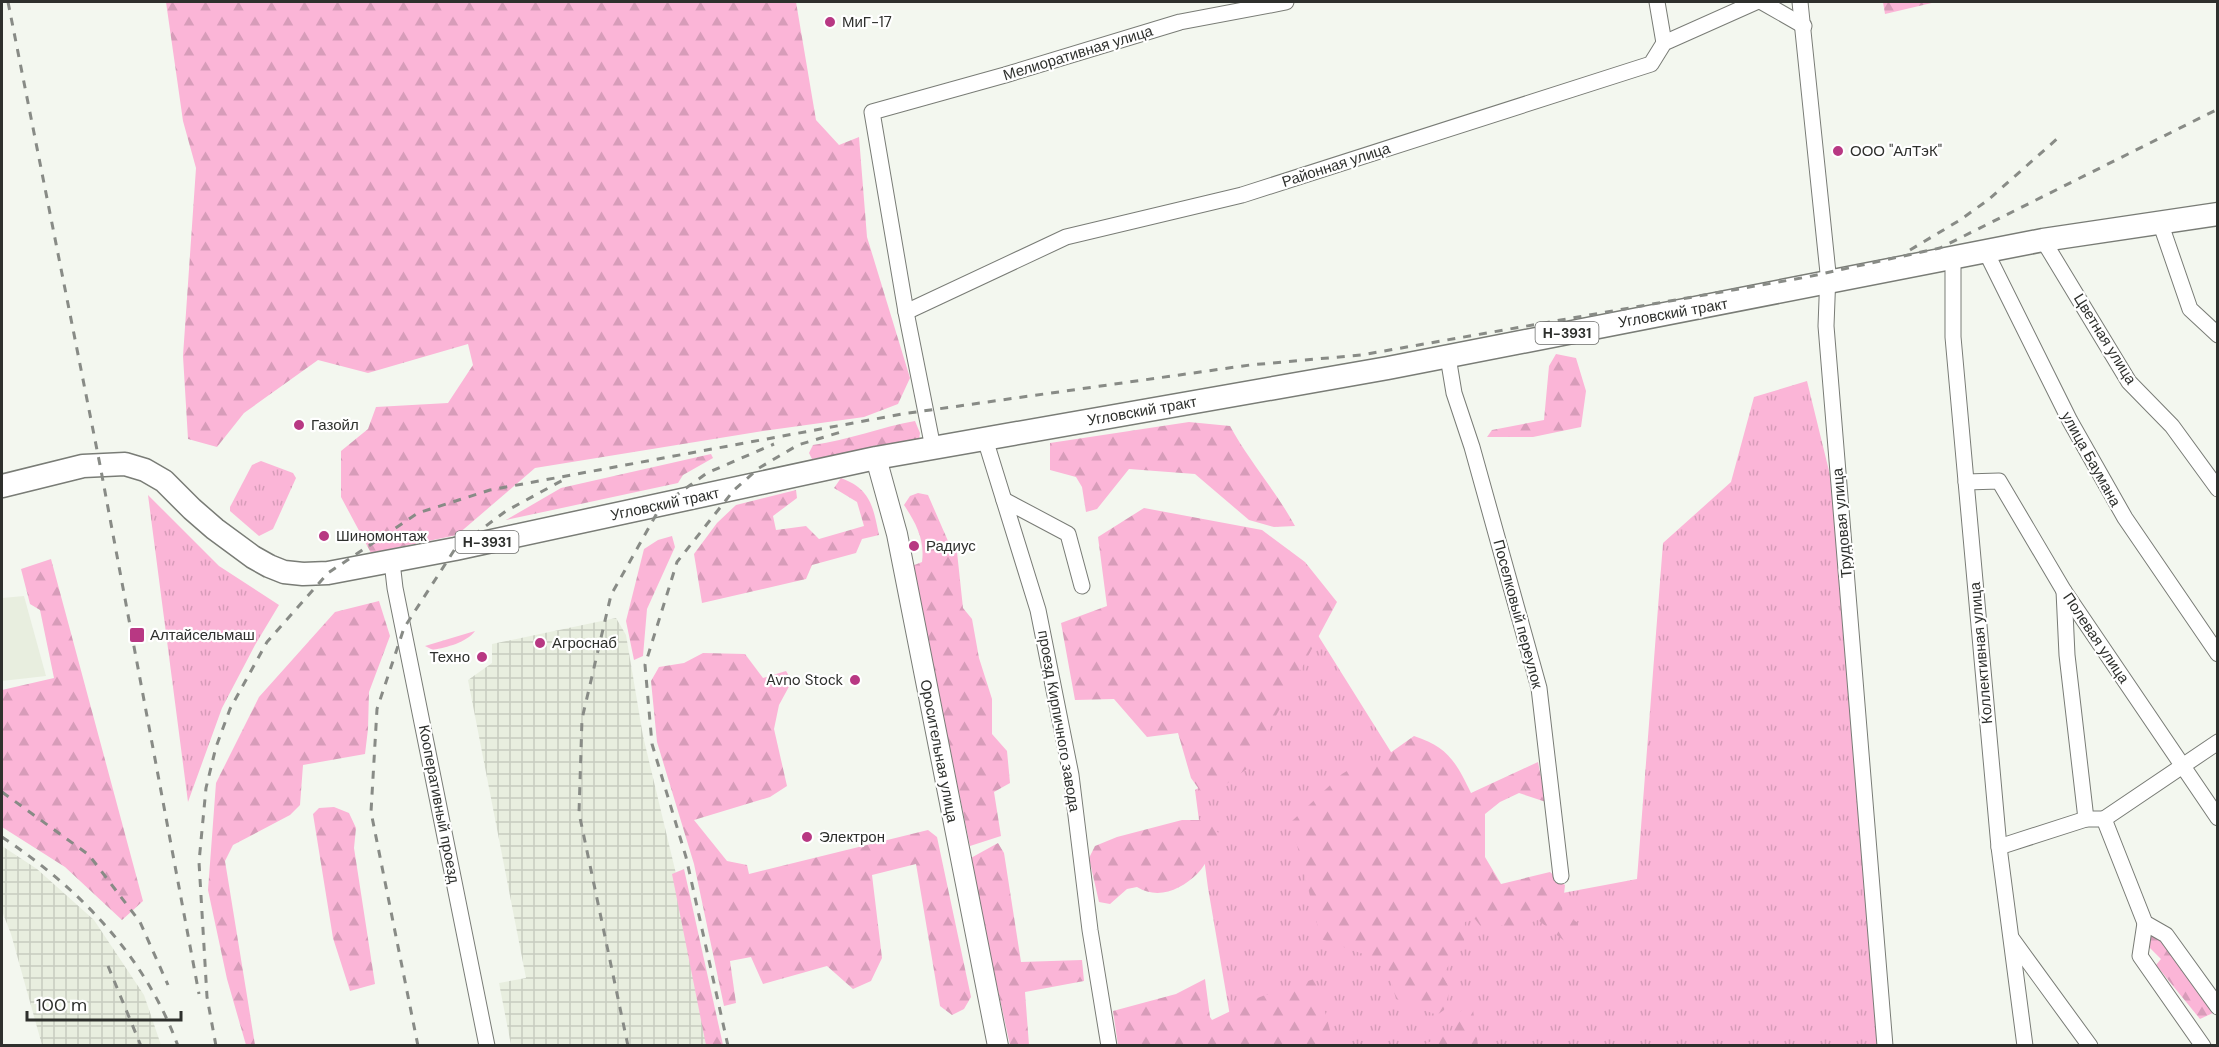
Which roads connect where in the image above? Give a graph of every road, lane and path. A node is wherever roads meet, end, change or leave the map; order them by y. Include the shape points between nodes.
1 (1286, 2) edge
2 (1657, 2) edge
3 (1756, 2) edge
4 (1761, 2) edge
5 (1800, 2) edge
6 (1804, 26) junction
7 (1664, 43) junction
8 (2217, 214) edge
9 (2160, 222) junction
10 (2043, 240) junction
11 (1986, 252) junction
12 (1953, 259) junction
13 (1827, 284) junction
14 (906, 312) junction
15 (2217, 335) edge
16 (1448, 357) junction
17 (985, 439) junction
18 (917, 450) junction
19 (876, 458) junction
20 (1966, 482) junction
21 (2, 486) edge
22 (2217, 489) edge
23 (1004, 500) junction
24 (392, 562) junction
25 (1082, 586) dead end
26 (2064, 591) junction
27 (2217, 654) edge
28 (2217, 742) edge
29 (2183, 767) junction
30 (2217, 818) edge
31 (2086, 819) junction
32 (2104, 819) junction
33 (1999, 847) junction
34 (1561, 876) dead end
35 (2145, 923) junction
36 (2010, 937) junction
37 (2217, 1007) edge
38 (487, 1046) edge
39 (998, 1046) edge
40 (1109, 1046) edge
41 (1885, 1046) edge
42 (2025, 1046) edge
43 (2090, 1046) edge
44 (2203, 1046) edge

1 - 14 street, Мелиоративная улица via 1180,22 872,112
2 - 7 street
3 - 7 street, Районная улица
4 - 6 street
5 - 6 street, Трудовая улица
6 - 13 street, Трудовая улица
7 - 14 street, Районная улица via 1651,64 1544,99 1242,195 1066,237
8 - 9 highway, Угловский тракт / Н-3931
9 - 10 highway, Угловский тракт / Н-3931
9 - 15 street via 2190,309
10 - 11 highway, Угловский тракт / Н-3931
10 - 22 street, Цветная улица via 2129,382 2172,426
11 - 12 highway, Угловский тракт / Н-3931
11 - 27 street, улица Баумана via 2070,422 2119,508
12 - 13 highway, Угловский тракт / Н-3931
12 - 20 street, Коллективная улица via 1953,337
13 - 16 highway, Угловский тракт / Н-3931
13 - 41 street, Трудовая улица via 1826,327
14 - 18 street
16 - 17 highway, Угловский тракт / Н-3931
16 - 34 street, Поселковый переулок via 1454,393 1539,688
17 - 18 highway, Угловский тракт / Н-3931
17 - 23 street, проезд Кирпичного завода
18 - 19 highway, Угловский тракт / Н-3931
19 - 24 highway, Угловский тракт / Н-3931
19 - 39 main road, Оросительная улица via 897,534
20 - 26 street, Полевая улица via 1999,481
20 - 33 street, Коллективная улица
21 - 24 highway, Угловский тракт / Н-3931 via 65,470 125,464 164,481 215,529 253,557 284,572 328,573
23 - 25 street via 1068,534
23 - 40 street, проезд Кирпичного завода via 1038,610 1071,775
24 - 38 street, Кооперативный проезд
26 - 29 street, Полевая улица
26 - 31 street via 2067,655
28 - 29 street
29 - 30 street, Полевая улица
29 - 32 street
31 - 32 street
31 - 33 street
32 - 35 street
33 - 36 street, Коллективная улица
35 - 37 street via 2166,935
35 - 44 street via 2140,956
36 - 42 street, Коллективная улица
36 - 43 street

